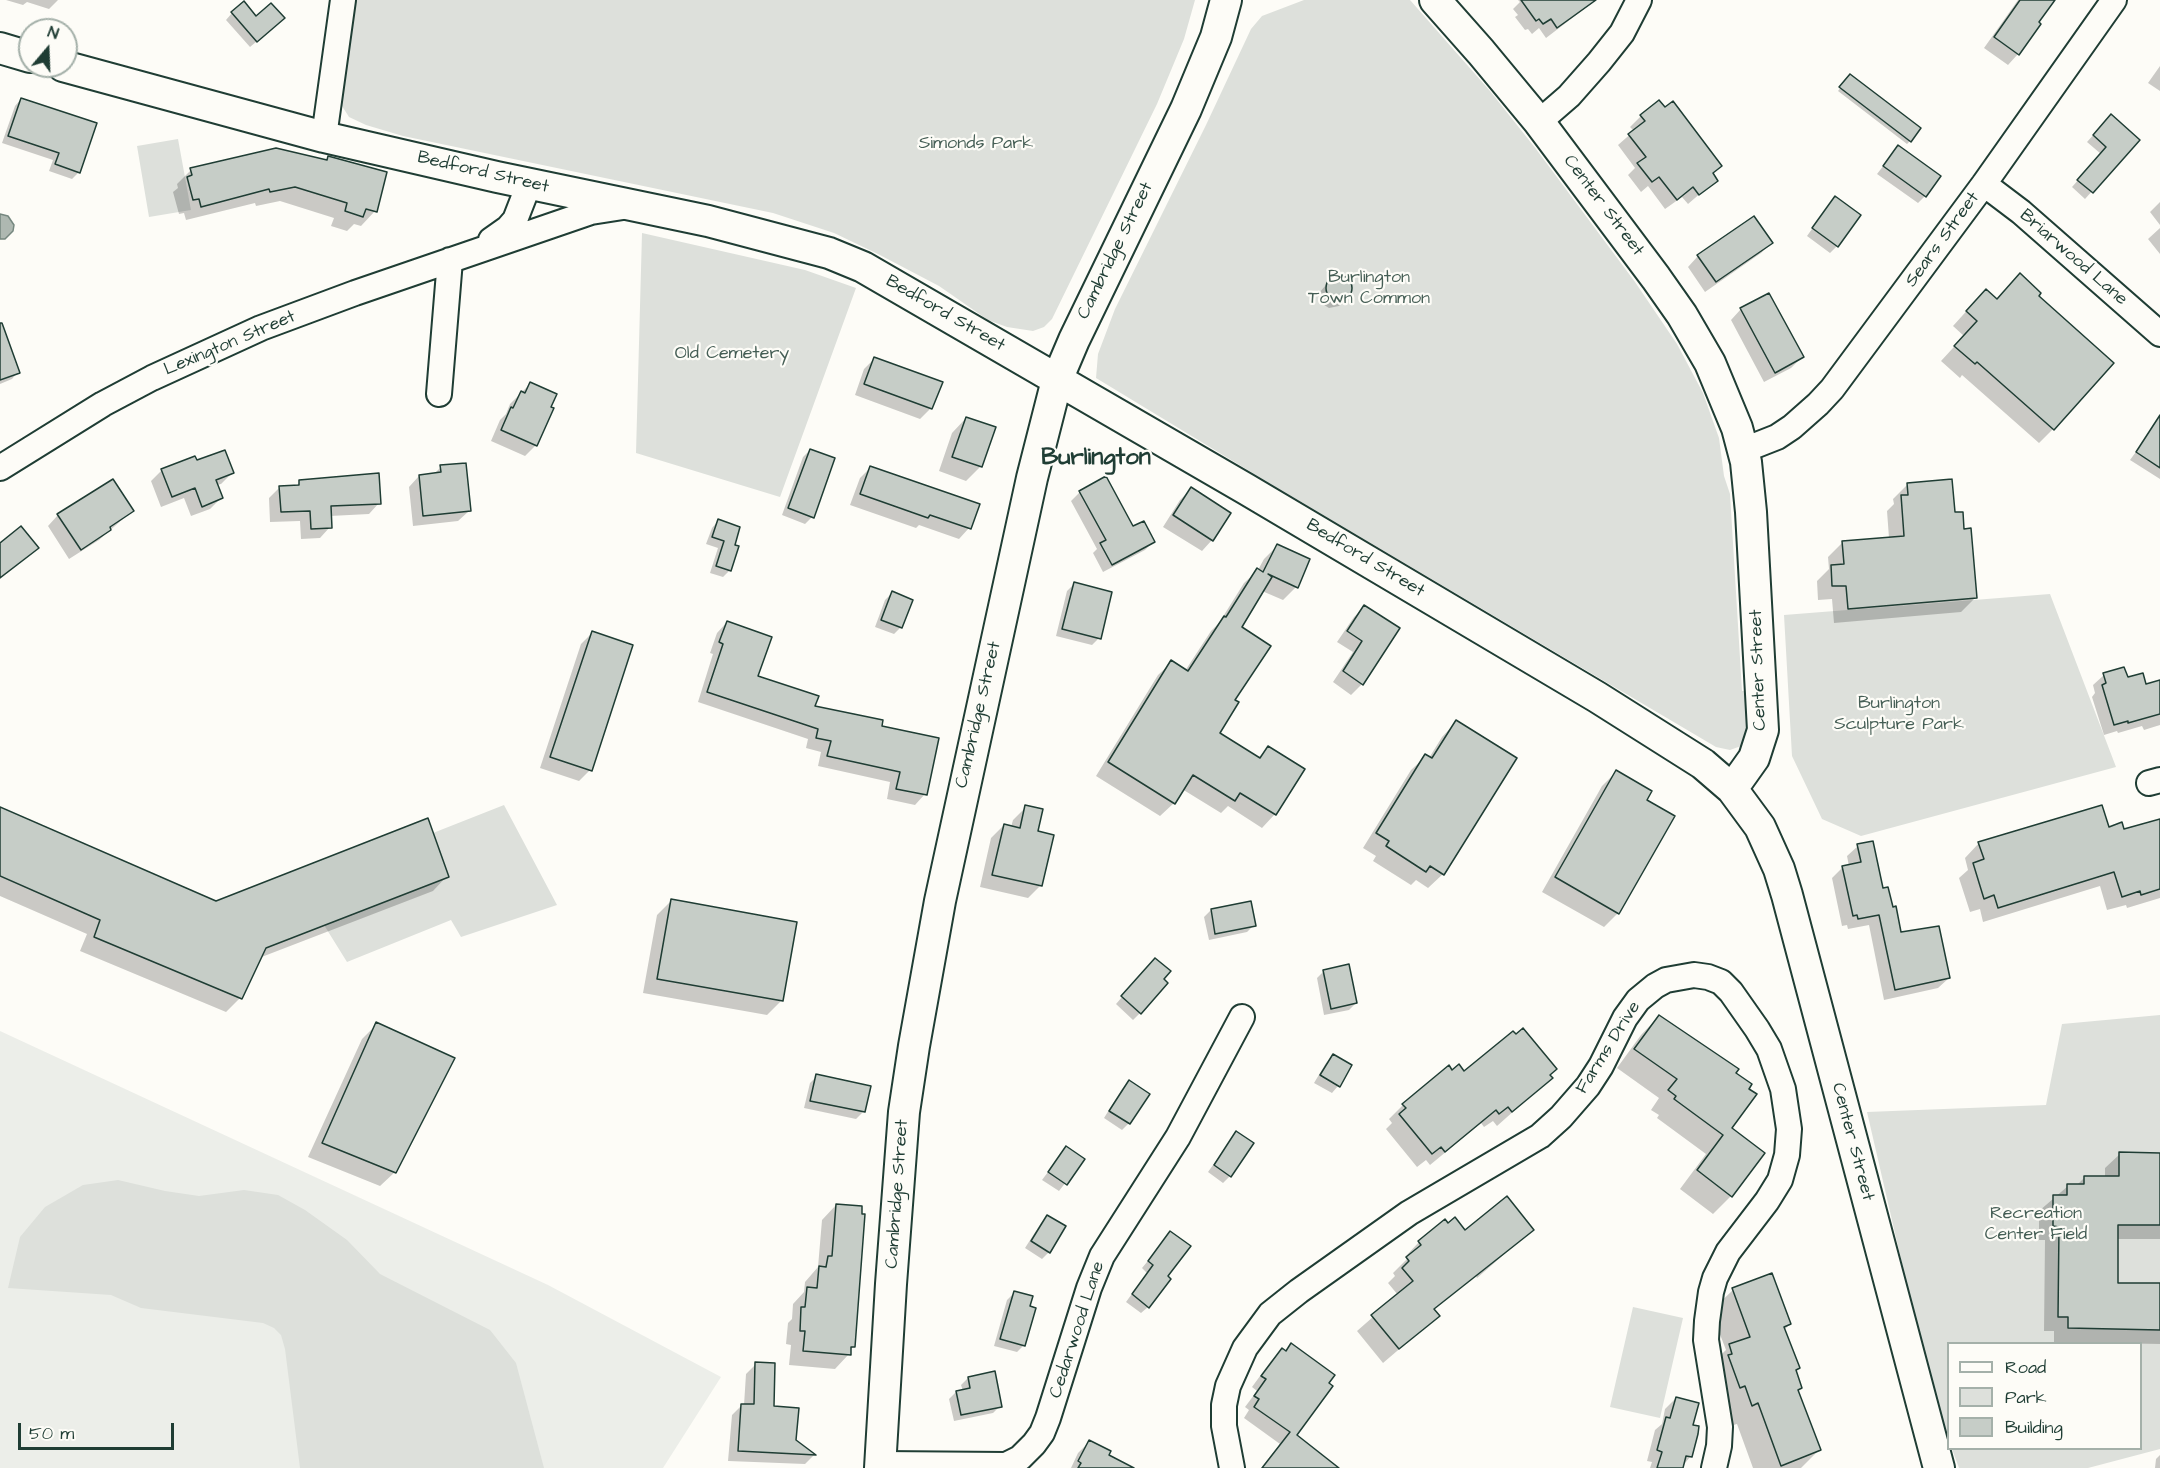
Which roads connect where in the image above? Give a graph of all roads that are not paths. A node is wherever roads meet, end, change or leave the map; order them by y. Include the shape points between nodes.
1 (343, 0) edge
2 (1226, 0) edge
3 (1435, 0) edge
4 (1639, 0) edge
5 (2114, 0) edge
6 (0, 48) edge
7 (18, 53) edge
8 (78, 70) edge
9 (1539, 122) junction
10 (324, 137) junction
11 (529, 184) junction
12 (1984, 184) junction
13 (635, 206) junction
14 (475, 251) junction
15 (450, 260) junction
16 (2160, 334) edge
17 (1058, 380) junction
18 (439, 394) dead end
19 (1744, 450) junction
20 (0, 468) edge
21 (1732, 789) junction
22 (1242, 1017) dead end
23 (880, 1466) edge
24 (1232, 1468) edge
25 (1714, 1468) edge
26 (1939, 1468) edge

1 - 10 street
2 - 17 main road, Cambridge Street via 1216,37 1186,109 1091,302
3 - 9 main road, Center Street
4 - 9 street via 1622,33 1599,62
5 - 12 street, Sears Street
6 - 7 main road
8 - 10 main road, Bedford Street
9 - 19 main road, Center Street via 1701,345
10 - 11 main road, Bedford Street
11 - 13 main road, Bedford Street
11 - 14 street, Lexington Street via 516,220
12 - 16 street, Briarwood Lane
12 - 19 street, Sears Street via 1818,404 1792,428
13 - 14 street, Lexington Street via 591,212
13 - 17 main road, Bedford Street via 779,239 863,267
14 - 15 street, Lexington Street
15 - 18 street
15 - 20 street, Lexington Street via 261,328 209,351 104,404
17 - 21 main road, Bedford Street via 1597,697 1703,764
17 - 23 main road, Cambridge Street via 964,783 914,1046 904,1112
19 - 21 main road, Center Street via 1752,519 1763,730 1754,758
21 - 26 main road, Center Street via 1760,827 1779,869
22 - 23 street, Cedarwood Lane via 1178,1137 1102,1256 1048,1418 1034,1444 1006,1465
24 - 25 street, Farms Drive via 1224,1426 1228,1386 1245,1348 1270,1314 1409,1213 1540,1136 1595,1077 1638,1000 1666,980 1694,975 1715,979 1726,987 1769,1048 1783,1089 1789,1129 1780,1180 1728,1252 1711,1292 1706,1340 1720,1427

